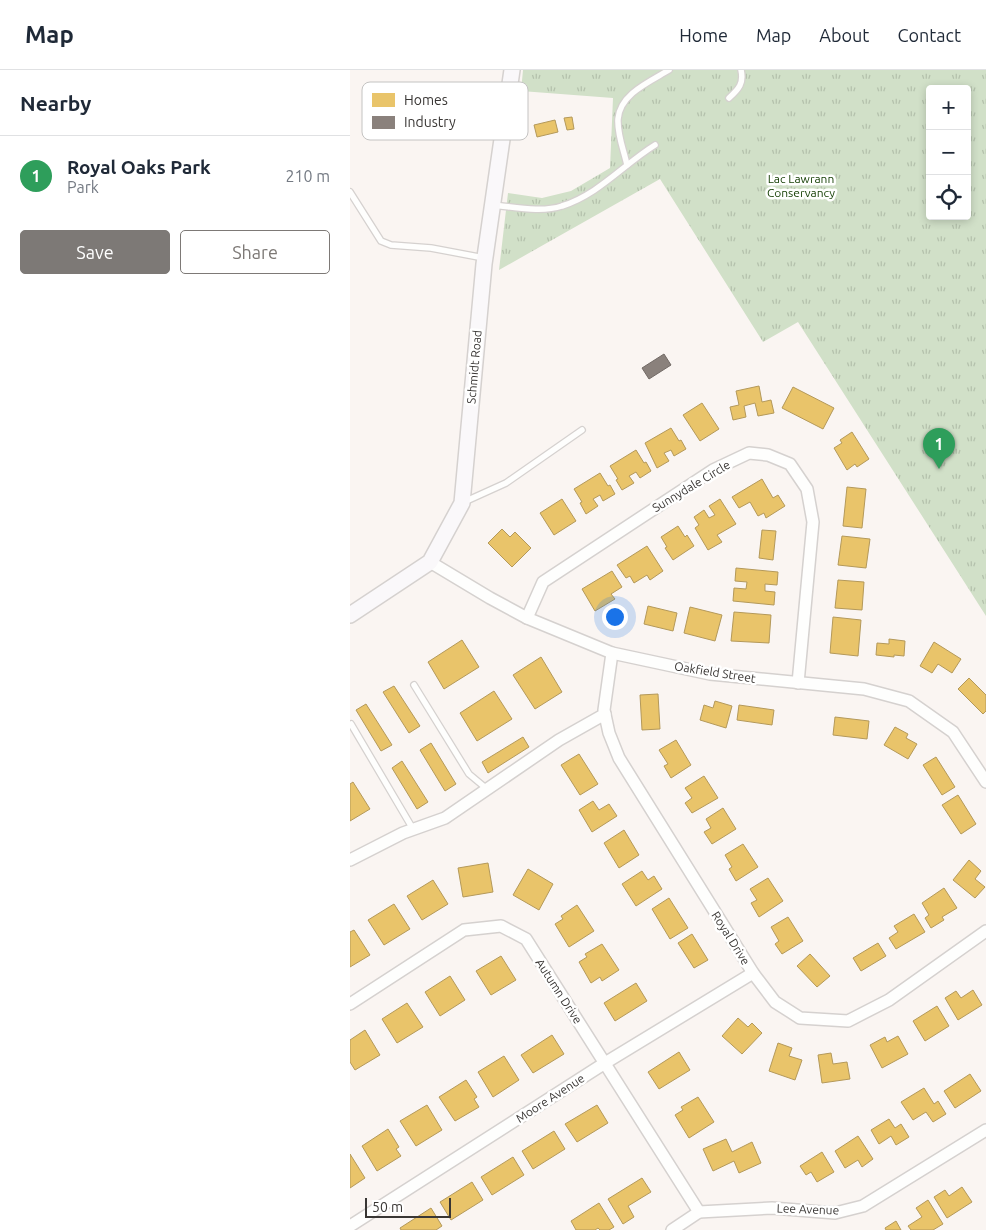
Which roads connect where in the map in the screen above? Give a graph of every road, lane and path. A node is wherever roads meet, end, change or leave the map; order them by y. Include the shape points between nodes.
1 (669, 70) edge
2 (741, 70) edge
3 (729, 98) dead end
4 (502, 140) edge
5 (656, 145) dead end
6 (627, 165) junction
7 (350, 192) edge
8 (493, 205) junction
9 (485, 258) junction
10 (582, 430) dead end
11 (462, 503) junction
12 (430, 562) junction
13 (350, 615) edge
14 (527, 618) junction
15 (612, 653) junction
16 (798, 683) junction
17 (414, 685) dead end
18 (605, 714) junction
19 (351, 724) edge
20 (986, 782) edge
21 (488, 789) junction
22 (413, 829) junction
23 (350, 860) edge
24 (986, 931) edge
25 (753, 973) junction
26 (350, 1004) edge
27 (605, 1063) junction
28 (986, 1130) edge
29 (699, 1212) junction
30 (350, 1226) edge
31 (672, 1230) edge

1 - 6 lane via 628,96 621,107 618,121
2 - 3 lane via 743,81
4 - 8 street, Schmidt Road
5 - 6 lane
6 - 8 lane via 585,196 562,206 542,209
7 - 9 lane via 381,241
8 - 9 street, Schmidt Road
9 - 11 street, Schmidt Road
10 - 11 lane via 506,483
11 - 12 street, Schmidt Road
12 - 13 street, Schmidt Road
12 - 14 street, Oakfield Street
14 - 15 street, Oakfield Street
14 - 16 street, Sunnydale Circle via 543,582 713,470 749,453 768,454 790,464 807,489 813,522
15 - 16 street, Oakfield Street via 710,674
15 - 18 street, Royal Drive
16 - 20 street, Oakfield Street via 864,689 908,701 952,732
17 - 21 lane via 470,774
18 - 21 street via 559,740
18 - 25 street, Royal Drive via 619,758
19 - 22 lane
21 - 22 street via 445,818
22 - 23 street
24 - 25 street, Royal Drive via 889,1000 848,1021 800,1018 774,1002
25 - 27 street, Moore Avenue
26 - 27 street, Autumn Drive via 464,930 501,926 526,939
27 - 29 street, Autumn Drive
27 - 30 street, Moore Avenue
28 - 29 street, Lee Avenue via 864,1206 835,1213 772,1208
29 - 31 street

